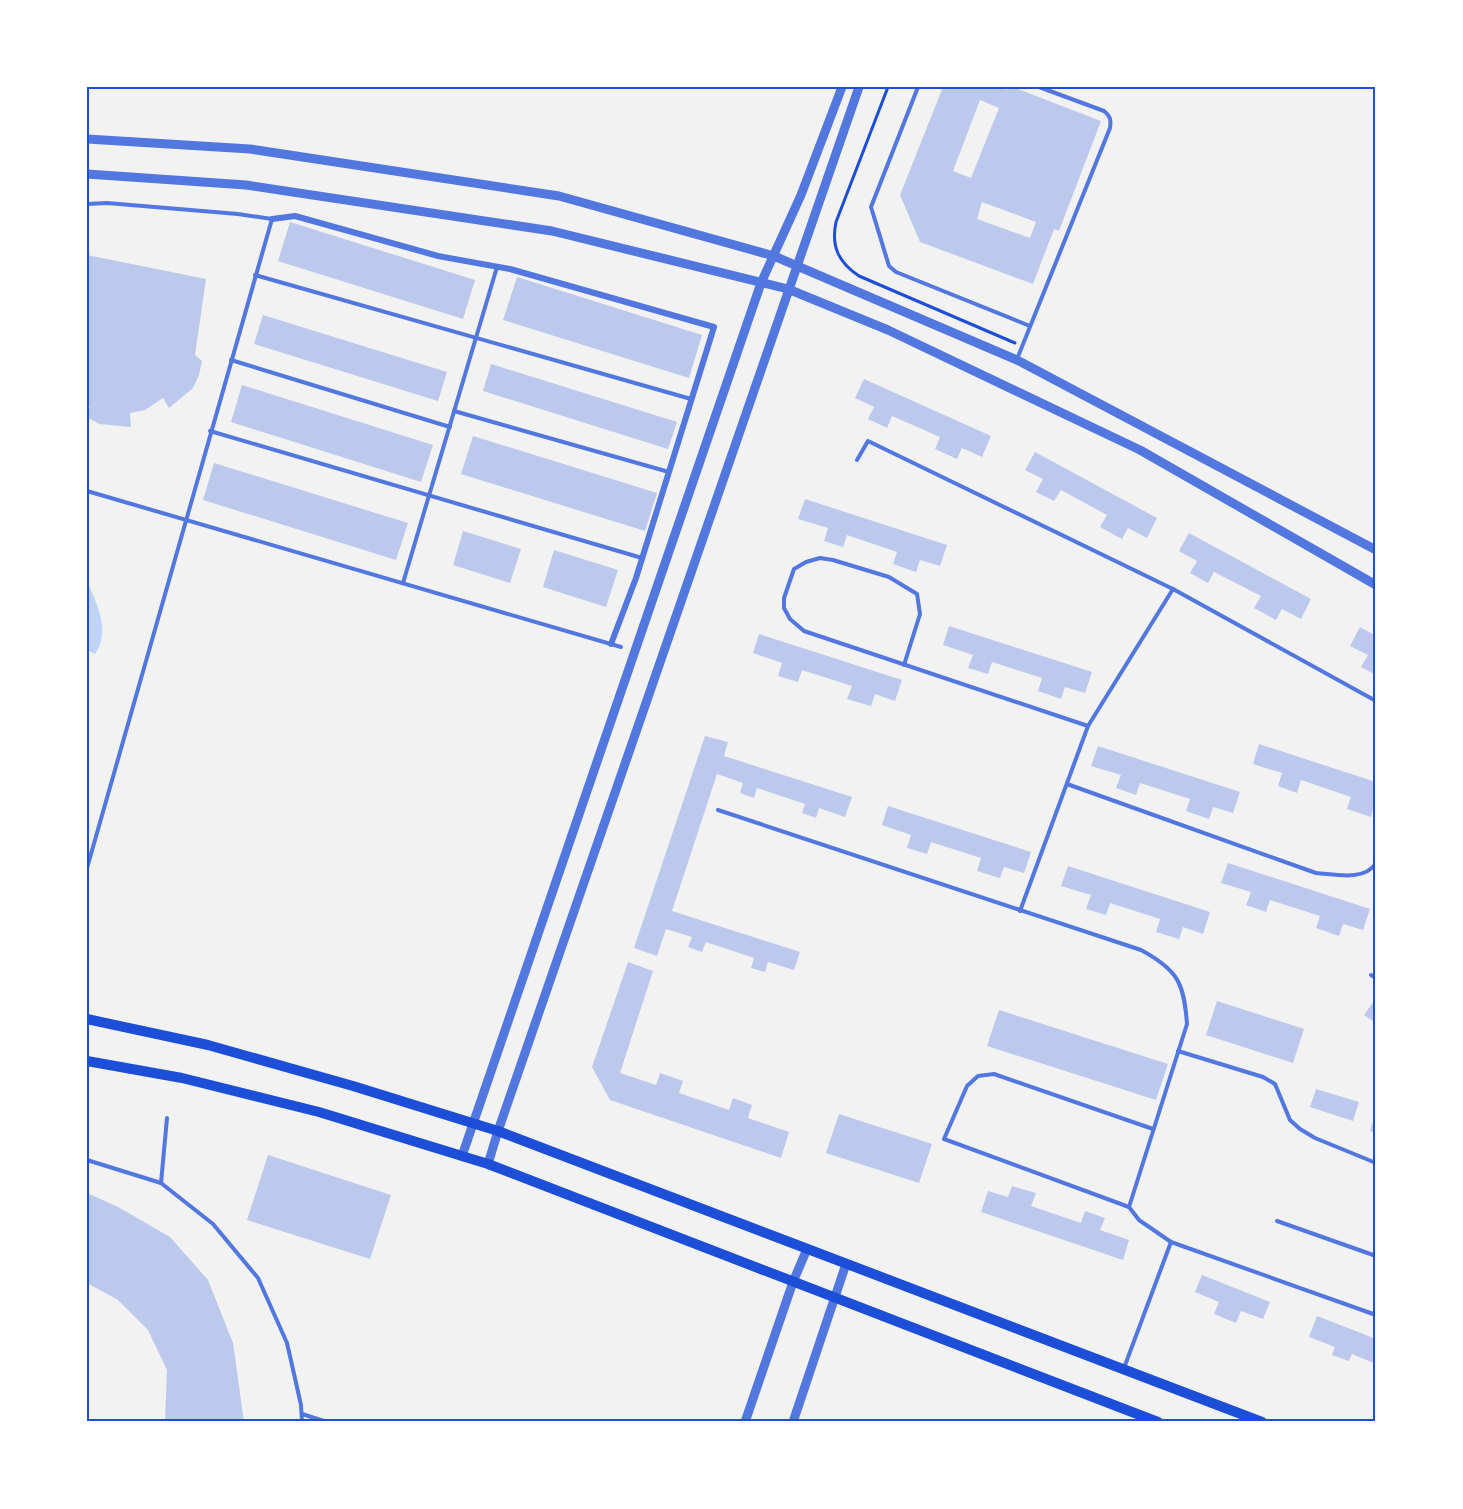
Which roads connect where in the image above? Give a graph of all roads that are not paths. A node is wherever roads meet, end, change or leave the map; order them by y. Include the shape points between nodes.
1 (843, 87) edge
2 (859, 87) edge
3 (918, 87) edge
4 (1039, 87) edge
5 (87, 139) edge
6 (87, 174) edge
7 (87, 204) edge
8 (272, 219) junction
9 (774, 256) junction
10 (797, 264) junction
11 (497, 266) junction
12 (255, 276) junction
13 (761, 283) junction
14 (788, 289) junction
15 (1030, 326) junction
16 (476, 338) junction
17 (231, 360) junction
18 (1017, 360) junction
19 (691, 399) junction
20 (454, 411) junction
21 (450, 427) junction
22 (210, 431) junction
23 (857, 460) dead end
24 (669, 472) junction
25 (87, 491) edge
26 (429, 496) junction
27 (185, 518) junction
28 (1376, 550) edge
29 (642, 558) junction
30 (403, 583) junction
31 (1376, 585) edge
32 (1173, 590) junction
33 (611, 644) junction
34 (621, 647) dead end
35 (904, 665) junction
36 (1376, 701) edge
37 (1088, 726) junction
38 (1067, 784) junction
39 (718, 810) dead end
40 (1376, 863) edge
41 (87, 868) edge
42 (1020, 911) junction
43 (1371, 975) dead end
44 (1376, 978) edge
45 (87, 1019) edge
46 (1178, 1051) junction
47 (87, 1061) edge
48 (167, 1118) dead end
49 (474, 1124) junction
50 (1153, 1129) junction
51 (498, 1131) junction
52 (462, 1156) junction
53 (87, 1160) edge
54 (1376, 1163) edge
55 (488, 1164) junction
56 (161, 1183) junction
57 (1129, 1207) junction
58 (1277, 1221) dead end
59 (1171, 1242) junction
60 (807, 1249) junction
61 (1376, 1256) edge
62 (846, 1264) junction
63 (793, 1282) junction
64 (835, 1298) junction
65 (1376, 1315) edge
66 (1124, 1369) junction
67 (301, 1413) junction
68 (302, 1422) edge
69 (327, 1422) edge
70 (746, 1422) edge
71 (793, 1422) edge
72 (1158, 1422) edge
73 (1262, 1422) edge

1 - 9 street
2 - 10 street
3 - 15 lane via 871,207 886,260 896,272
4 - 15 lane via 1104,111 1111,121
5 - 9 street via 249,149 559,196
6 - 13 street via 246,184 552,231
7 - 8 lane
8 - 11 street via 295,216 438,256
8 - 12 lane
9 - 10 street
9 - 13 street
10 - 14 street
10 - 18 street
11 - 16 lane
11 - 19 street via 714,327
12 - 16 lane
12 - 17 lane
13 - 14 street
13 - 49 street
14 - 31 street via 888,330 1140,450
14 - 51 street
15 - 18 lane
16 - 19 lane
16 - 20 lane
17 - 21 lane
17 - 22 lane
18 - 28 street
19 - 24 street
20 - 21 lane
20 - 24 lane
21 - 26 lane
22 - 26 lane
22 - 27 lane
23 - 32 lane via 868,441
24 - 29 street
25 - 27 lane
26 - 29 lane
26 - 30 lane
27 - 30 lane
27 - 41 lane
29 - 33 street
30 - 33 lane
32 - 36 lane
32 - 37 lane
33 - 34 lane
35 - 35 lane via 804,631 790,619 784,609 784,598 794,569 820,558 833,560 889,577 917,594 920,615
35 - 37 lane
37 - 38 lane
38 - 40 lane via 1316,873 1352,876
38 - 42 lane
39 - 42 lane
42 - 46 lane via 1141,950 1161,961 1179,981 1185,996 1187,1024
43 - 44 lane
45 - 49 main road via 208,1045
46 - 50 lane
46 - 54 lane via 1263,1077 1275,1084 1290,1120 1300,1129
47 - 52 main road via 182,1078 319,1112
48 - 56 lane
49 - 51 main road
49 - 52 street
50 - 57 lane
50 - 57 lane via 994,1074 978,1076 967,1086 944,1139
51 - 55 street
51 - 60 main road
52 - 55 main road
53 - 56 lane
55 - 63 main road
56 - 67 lane via 213,1224 258,1278 287,1343
57 - 59 lane via 1139,1220
58 - 61 lane
59 - 65 lane
59 - 66 lane
60 - 62 main road
60 - 63 street
62 - 64 street
62 - 66 main road
63 - 64 main road
63 - 70 street
64 - 71 street
64 - 72 main road
66 - 73 main road
67 - 68 lane
67 - 69 lane

